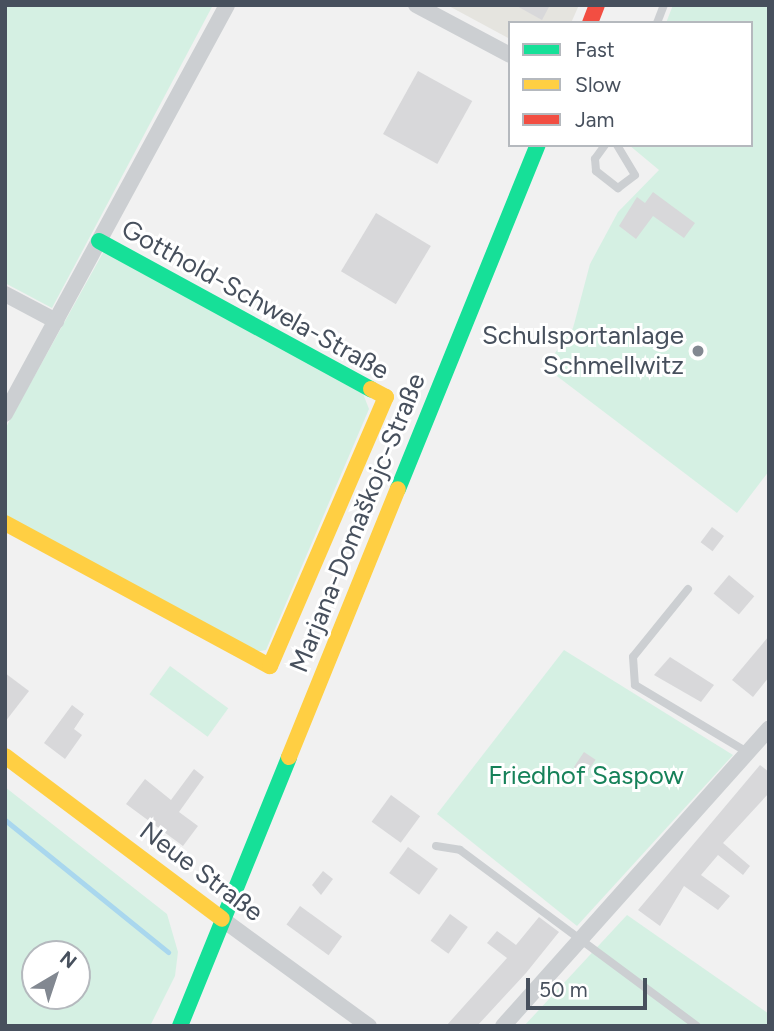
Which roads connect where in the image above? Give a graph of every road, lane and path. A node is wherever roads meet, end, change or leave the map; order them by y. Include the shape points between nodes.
1 (227, 5) edge
2 (416, 5) edge
3 (508, 54) edge
4 (537, 147) edge
5 (600, 147) edge
6 (618, 147) edge
7 (99, 241) junction
8 (5, 294) edge
9 (56, 321) junction
10 (5, 414) edge
11 (5, 523) edge
12 (688, 589) dead end
13 (769, 729) edge
14 (747, 752) junction
15 (5, 756) edge
16 (436, 846) dead end
17 (222, 919) junction
18 (579, 938) junction
19 (180, 1026) edge
20 (369, 1026) edge
21 (503, 1026) edge
22 (697, 1026) edge

1 - 7 street, Gotthold-Schwela-Straße
2 - 3 street
4 - 17 street, Marjana-Domaškojc-Straße
5 - 6 lane via 596,171 618,188 635,175
7 - 9 street, Gotthold-Schwela-Straße
7 - 11 street, Gotthold-Schwela-Straße via 386,397 270,666
8 - 9 street
9 - 10 street, Gotthold-Schwela-Straße
12 - 14 lane via 633,657 635,685
13 - 14 street
14 - 18 street
15 - 17 street, Neue Straße
16 - 18 lane via 460,850
17 - 19 street, Marjana-Domaškojc-Straße
17 - 20 street, Neue Straße
18 - 21 street
18 - 22 lane

